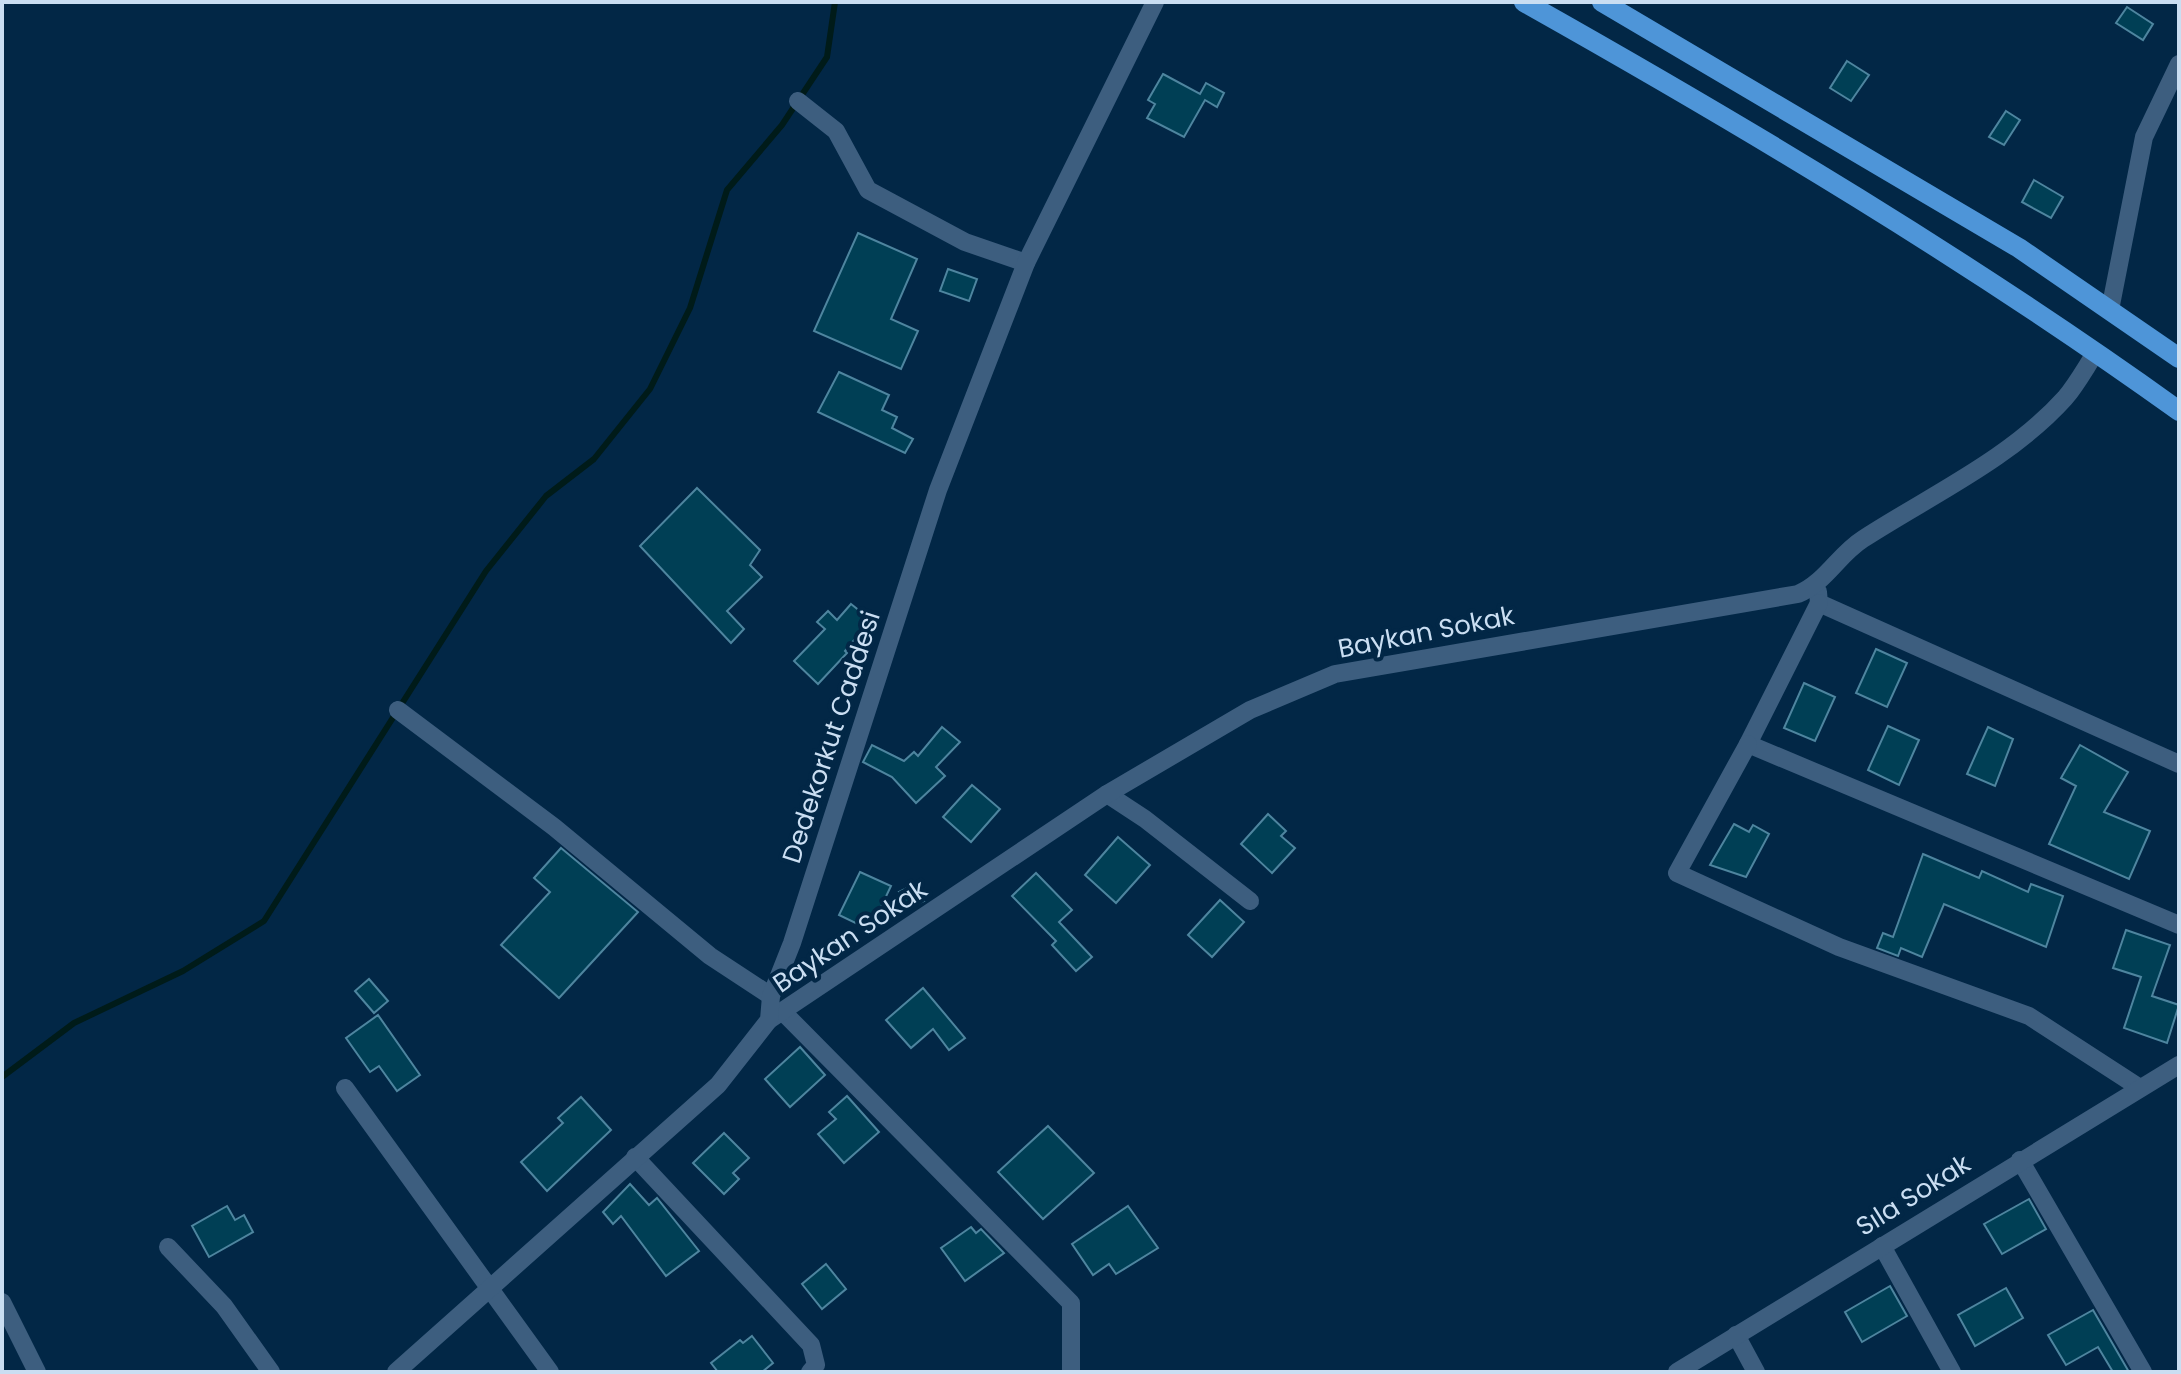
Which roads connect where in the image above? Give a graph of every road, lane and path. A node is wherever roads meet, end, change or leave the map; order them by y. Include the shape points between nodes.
1 (1155, 2) edge
2 (1524, 2) edge
3 (1602, 2) edge
4 (2179, 64) edge
5 (798, 101) dead end
6 (1026, 263) junction
7 (2110, 310) junction
8 (2096, 352) junction
9 (2179, 358) edge
10 (2179, 411) edge
11 (1818, 594) junction
12 (398, 710) dead end
13 (1748, 744) junction
14 (2179, 764) edge
15 (1107, 794) junction
16 (1250, 901) dead end
17 (2179, 925) edge
18 (771, 996) junction
19 (777, 1016) junction
20 (2175, 1072) edge
21 (345, 1088) dead end
22 (2140, 1088) junction
23 (635, 1157) junction
24 (2020, 1160) junction
25 (1882, 1246) junction
26 (168, 1247) dead end
27 (489, 1291) junction
28 (2, 1302) edge
29 (1736, 1335) junction
30 (37, 1372) edge
31 (271, 1372) edge
32 (396, 1372) edge
33 (550, 1372) edge
34 (810, 1372) edge
35 (1071, 1372) edge
36 (1677, 1372) edge
37 (1756, 1372) edge
38 (1952, 1372) edge
39 (2143, 1372) edge

1 - 6 street, Dedekorkut Caddesi
2 - 8 main road via 1735,121
3 - 7 main road via 2019,248
4 - 7 street via 2144,137
5 - 6 street via 836,131 868,190 965,242
6 - 18 street, Dedekorkut Caddesi via 938,490
7 - 9 main road
8 - 10 main road
8 - 11 street via 2067,395 2037,426 1860,541
11 - 13 street
11 - 14 street
11 - 15 street, Baykan Sokak via 1335,674 1250,710
12 - 18 street via 554,827 710,956
13 - 17 street
13 - 22 street via 1677,873 1839,947 2029,1016
15 - 16 street
15 - 19 street, Baykan Sokak
18 - 19 street, Dedekorkut Caddesi
19 - 23 street via 718,1085
19 - 35 street via 1071,1303
20 - 22 street, Sıla Sokak
21 - 27 street
22 - 24 street, Sıla Sokak
23 - 27 street
23 - 34 street via 811,1345 816,1365
24 - 25 street, Sıla Sokak
24 - 39 street
25 - 29 street, Sıla Sokak
25 - 38 street
26 - 31 street via 224,1306
27 - 32 street
27 - 33 street
28 - 30 street
29 - 36 street, Sıla Sokak
29 - 37 street

